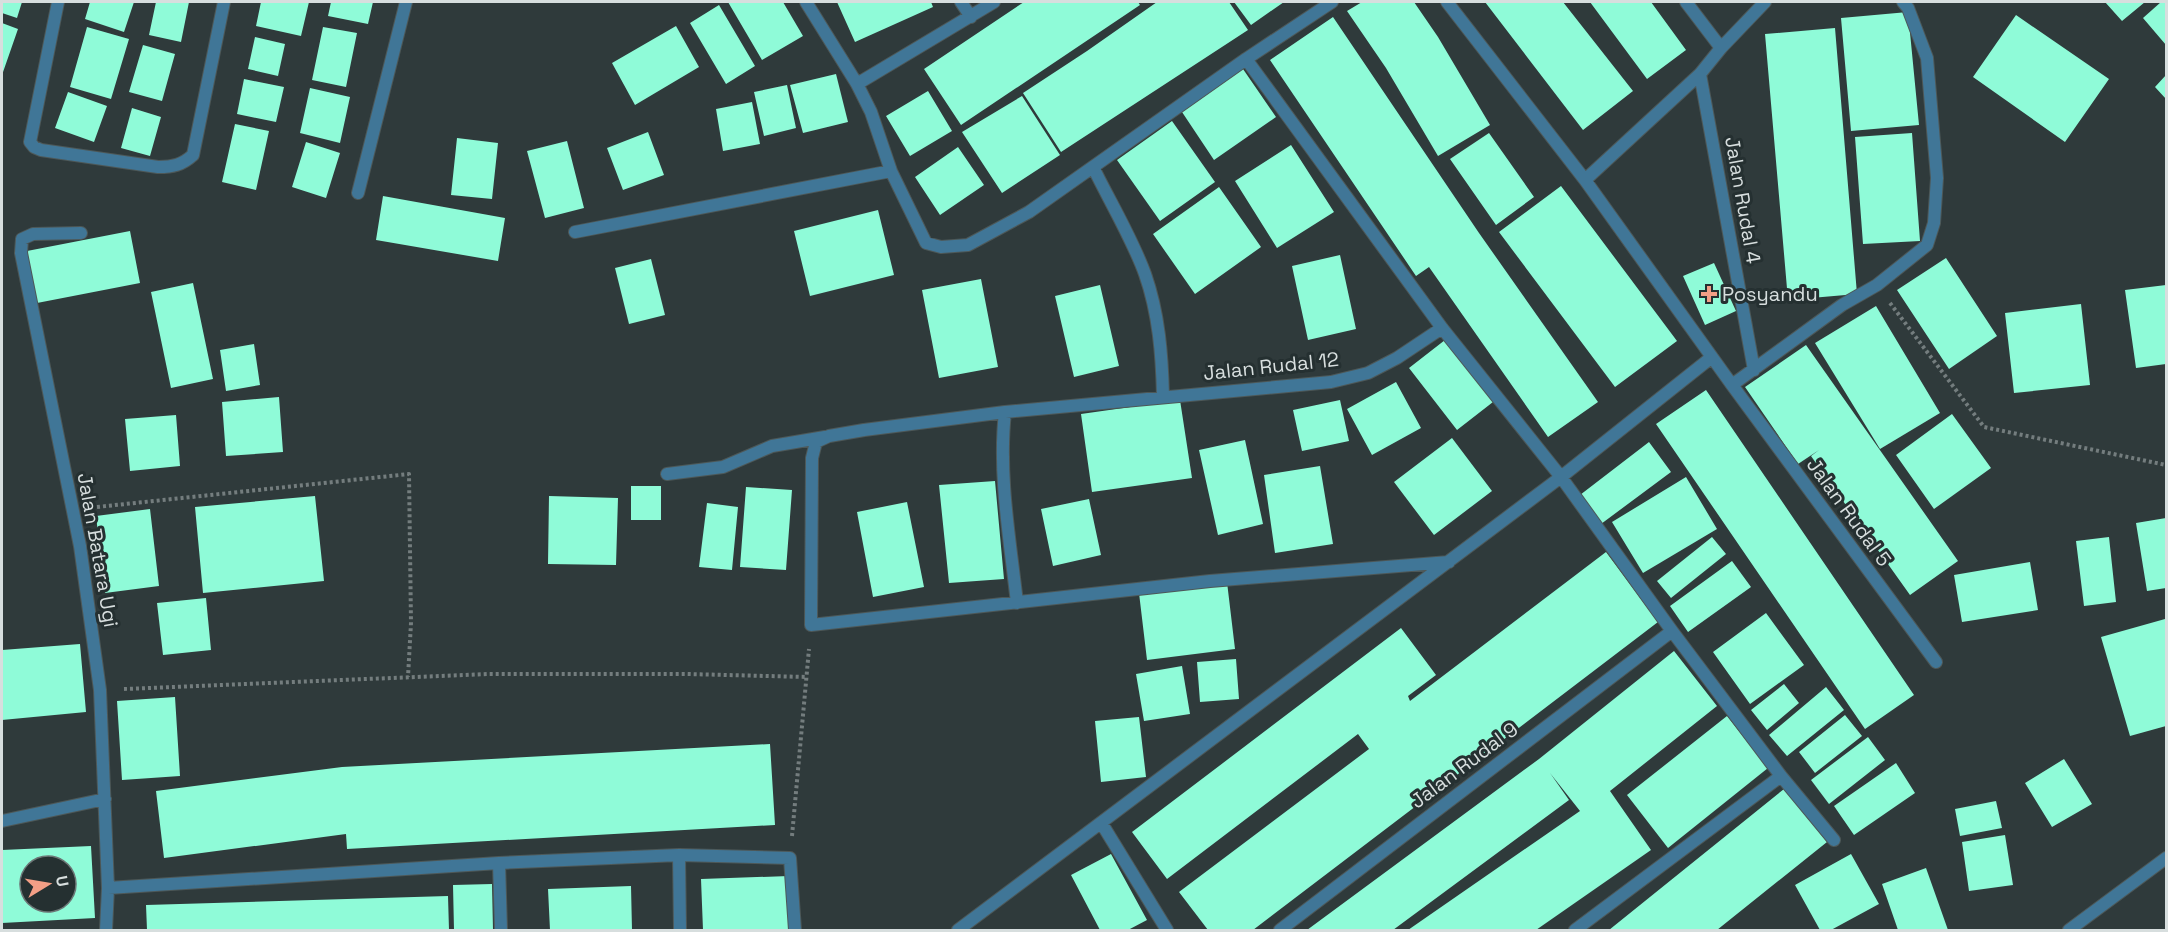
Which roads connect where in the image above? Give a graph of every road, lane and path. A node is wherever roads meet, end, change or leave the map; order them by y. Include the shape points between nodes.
1 (58, 2) edge
2 (224, 2) edge
3 (406, 2) edge
4 (806, 2) edge
5 (961, 2) edge
6 (994, 2) edge
7 (1332, 2) edge
8 (1447, 2) edge
9 (1686, 2) edge
10 (1765, 2) edge
11 (1903, 2) edge
12 (971, 17) junction
13 (1721, 48) junction
14 (1246, 59) junction
15 (1700, 74) junction
16 (857, 84) junction
17 (1093, 167) junction
18 (891, 171) junction
19 (1585, 180) junction
20 (358, 193) dead end
21 (575, 231) dead end
22 (81, 233) dead end
23 (1877, 285) junction
24 (1442, 328) junction
25 (1712, 357) junction
26 (1754, 369) junction
27 (1731, 385) junction
28 (1163, 396) junction
29 (1005, 412) junction
30 (829, 436) junction
31 (2166, 465) edge
32 (667, 474) dead end
33 (1561, 477) junction
34 (73, 510) junction
35 (1449, 562) junction
36 (1017, 603) junction
37 (811, 625) junction
38 (1672, 631) junction
39 (1936, 662) dead end
40 (408, 677) junction
41 (807, 677) junction
42 (100, 690) junction
43 (1781, 776) junction
44 (105, 799) junction
45 (2, 821) edge
46 (1102, 824) junction
47 (1834, 840) dead end
48 (679, 855) junction
49 (790, 858) junction
50 (2166, 858) edge
51 (499, 864) junction
52 (108, 888) junction
53 (106, 930) edge
54 (501, 930) edge
55 (680, 930) edge
56 (795, 930) edge
57 (958, 930) edge
58 (1167, 930) edge
59 (1280, 930) edge
60 (1575, 930) edge
61 (2069, 930) edge

1 - 2 street via 30,142 41,150 158,167 174,167 193,155
3 - 20 street
4 - 16 street
5 - 12 street
6 - 12 street
7 - 14 street
8 - 19 street, Jalan Rudal 5
9 - 13 street
10 - 13 street
11 - 23 street via 1926,58 1937,178 1934,223 1926,245
12 - 16 street
13 - 15 street
14 - 17 street
14 - 24 street
15 - 19 street
15 - 26 street, Jalan Rudal 4
16 - 18 street
17 - 18 street via 1029,212 968,245 941,247 926,243
17 - 28 street via 1145,273 1162,351
18 - 21 street
19 - 25 street, Jalan Rudal 5
22 - 34 street, Jalan Batara Ugi via 33,234 22,239 21,253
23 - 26 street via 1842,304
23 - 31 path via 1984,427
24 - 28 street, Jalan Rudal 12 via 1368,373 1331,382
24 - 33 street
25 - 27 street, Jalan Rudal 5
25 - 33 street
26 - 27 street
27 - 39 street, Jalan Rudal 5
28 - 29 street, Jalan Rudal 12
29 - 30 street, Jalan Rudal 12
29 - 36 street via 1003,477
30 - 32 street, Jalan Rudal 12 via 772,446 723,467
30 - 37 street via 816,442 812,458
33 - 35 street
33 - 38 street
34 - 40 path via 409,474
34 - 42 street, Jalan Batara Ugi
35 - 36 street via 1210,581
35 - 46 street
36 - 37 street
37 - 41 path
38 - 43 street
38 - 59 street, Jalan Rudal 9
40 - 41 path
40 - 42 path
41 - 49 path
42 - 44 street, Jalan Batara Ugi
43 - 47 street
43 - 60 street
44 - 45 street
44 - 52 street, Jalan Batara Ugi
46 - 57 street
46 - 58 street
48 - 49 street
48 - 51 street
48 - 55 street
49 - 56 street
50 - 61 street
51 - 52 street
51 - 54 street
52 - 53 street, Jalan Batara Ugi

